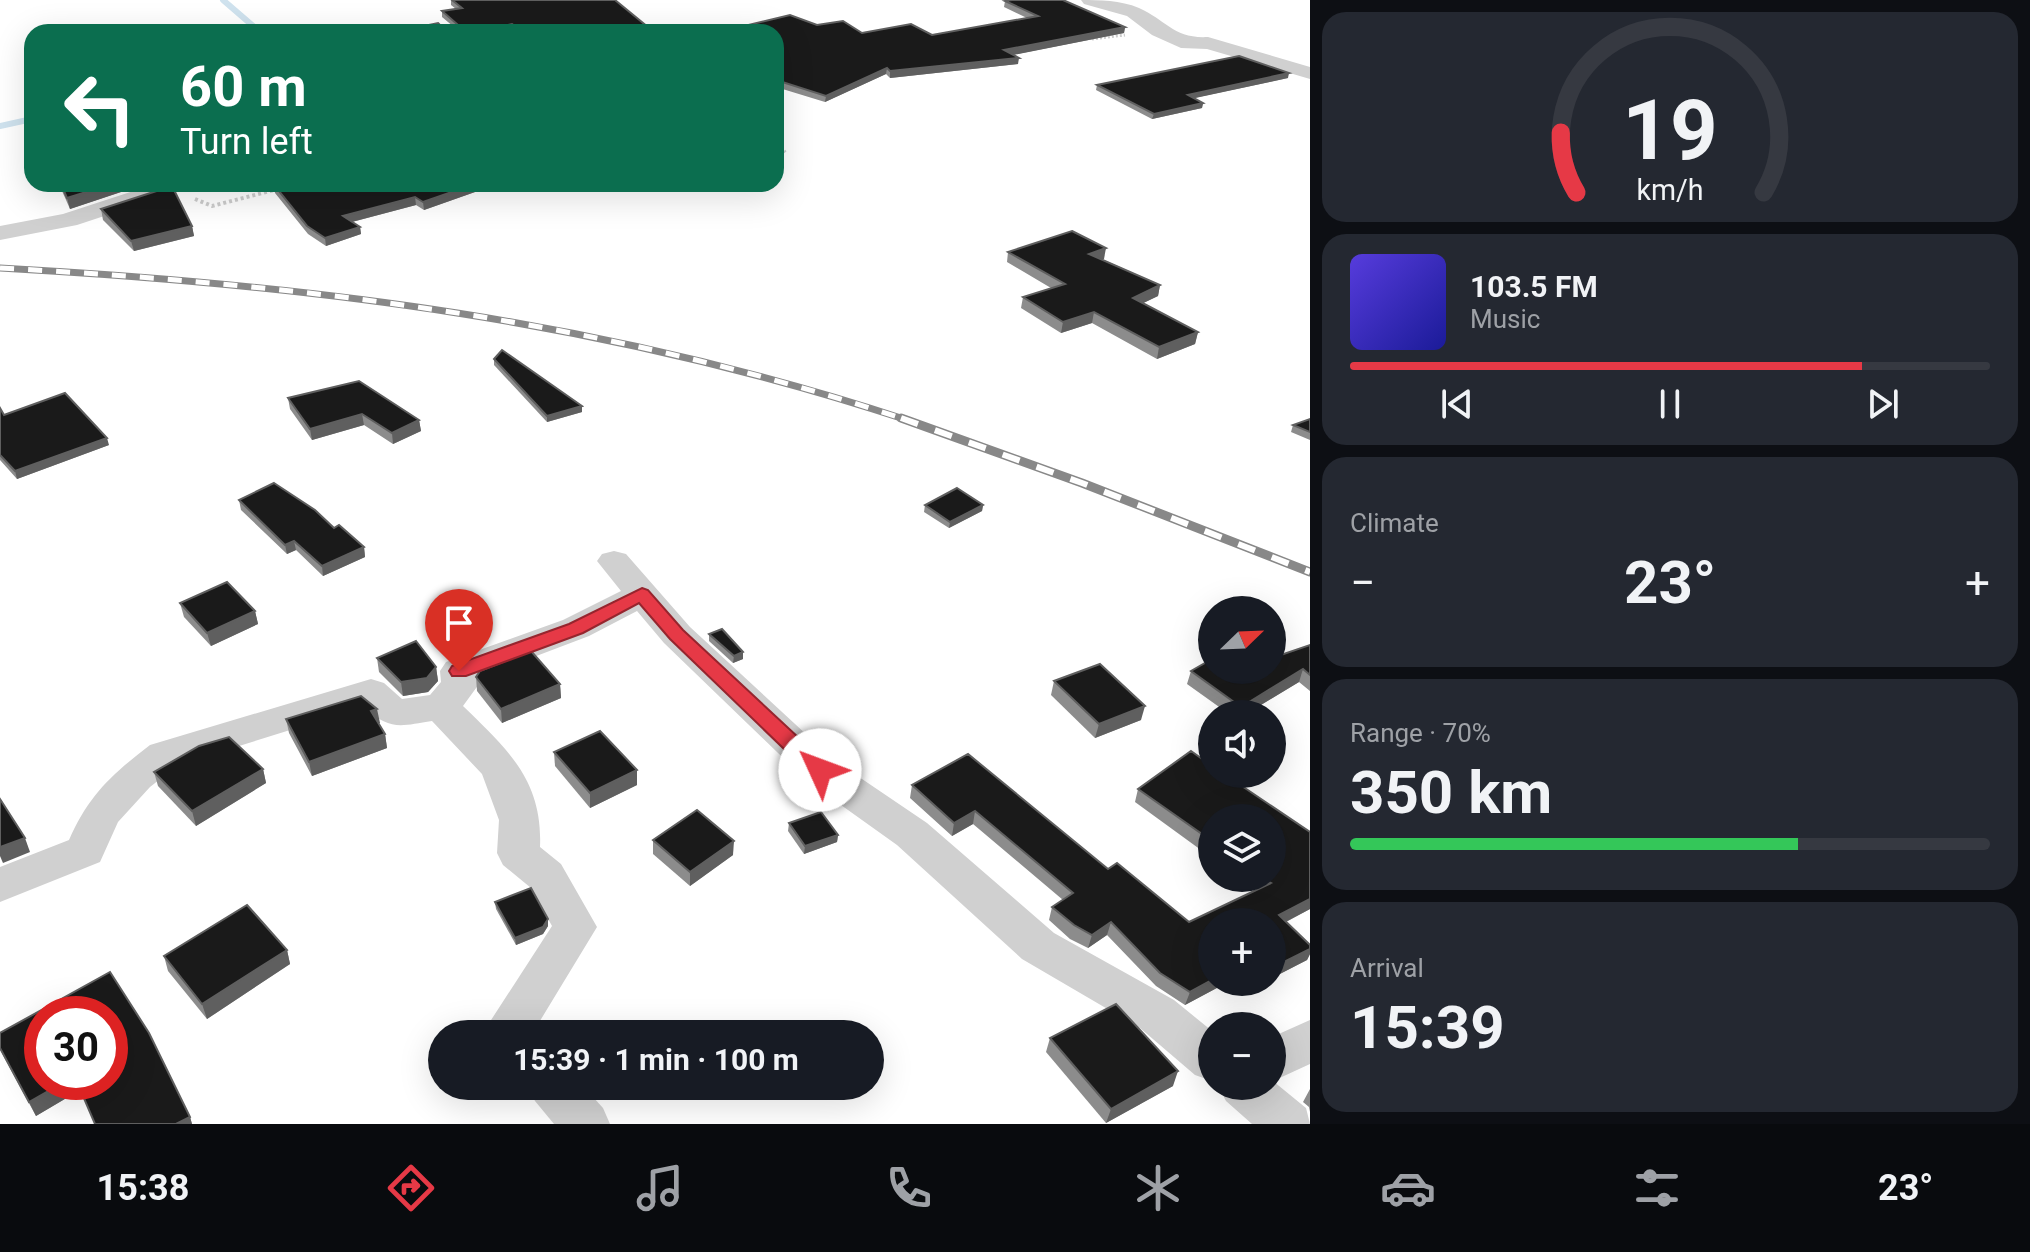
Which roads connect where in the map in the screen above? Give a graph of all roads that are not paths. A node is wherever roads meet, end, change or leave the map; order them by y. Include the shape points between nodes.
1 (1090, 0) edge
2 (1310, 73) edge
3 (174, 192) edge
4 (0, 233) edge
5 (614, 561) dead end
6 (642, 594) junction
7 (441, 707) junction
8 (0, 885) edge
9 (515, 1020) edge
10 (1310, 1041) edge
11 (1198, 1048) edge
12 (1286, 1053) edge
13 (564, 1100) edge
14 (1260, 1100) edge
15 (585, 1124) edge
16 (1288, 1124) edge

1 - 2 street via 1133,12 1188,44 1208,43
3 - 4 street
5 - 6 street
6 - 7 street via 576,628 459,671 460,684
6 - 11 street via 687,645 820,770 912,834 1038,946 1157,1014
7 - 8 street via 394,713 371,692 164,755 101,814 85,851
7 - 9 street via 500,767 520,820 518,853 546,876 575,927
10 - 12 street
13 - 15 street
14 - 16 street

